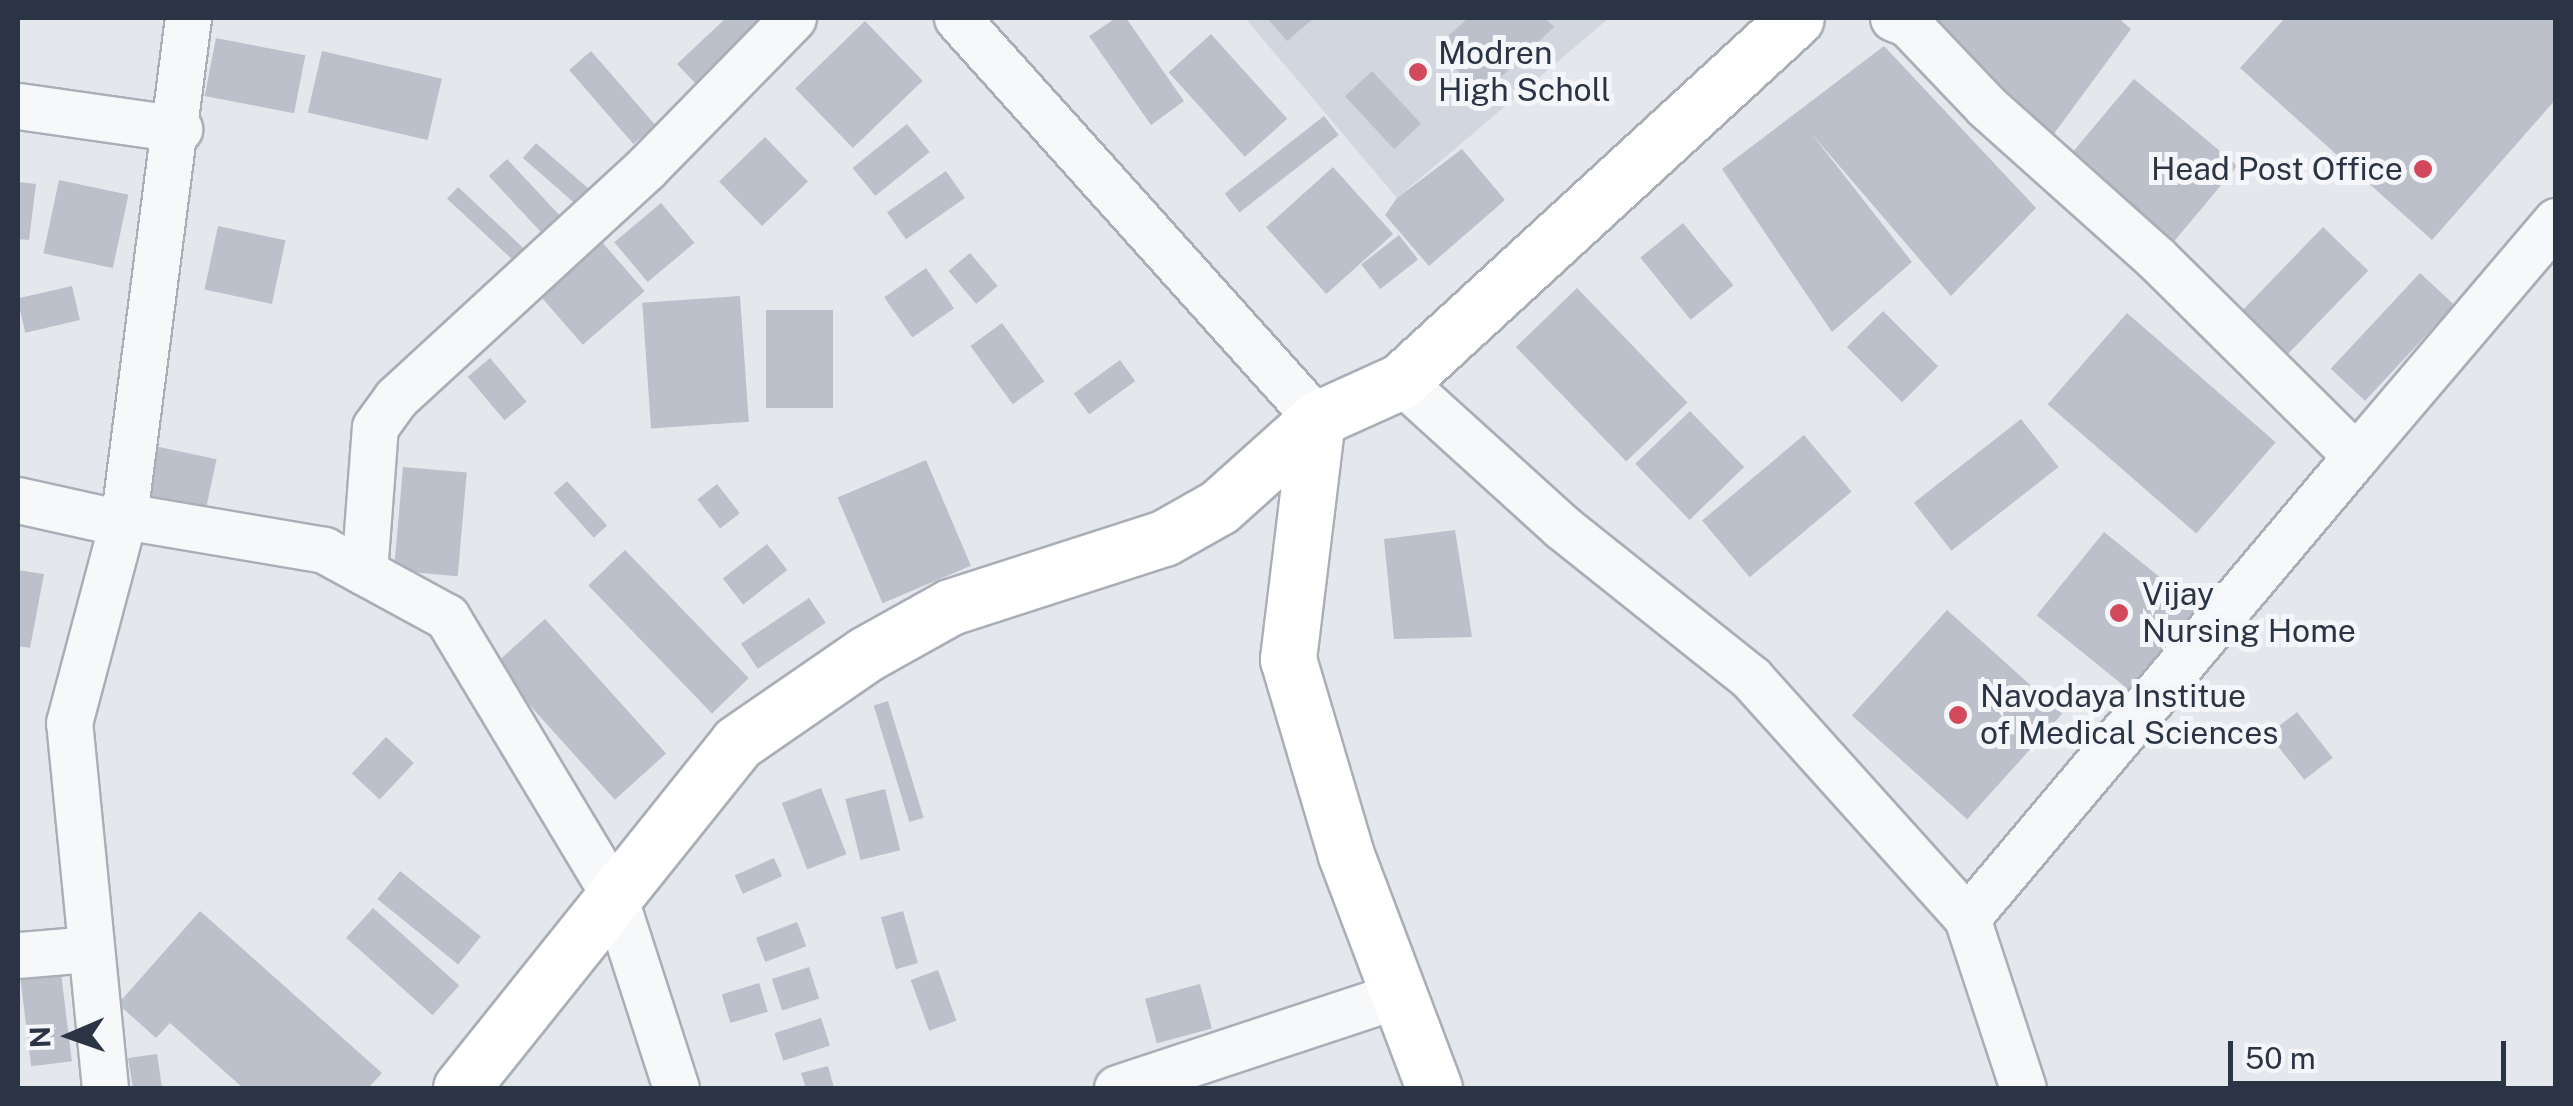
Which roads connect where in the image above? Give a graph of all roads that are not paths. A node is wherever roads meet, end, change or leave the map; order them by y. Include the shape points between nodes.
1 (188, 18) edge
2 (793, 18) edge
3 (957, 18) edge
4 (1796, 18) edge
5 (1893, 18) edge
6 (18, 106) edge
7 (178, 128) junction
8 (2556, 221) edge
9 (1401, 381) junction
10 (1317, 419) junction
11 (2356, 456) junction
12 (18, 500) edge
13 (122, 519) junction
14 (364, 572) junction
15 (613, 894) junction
16 (1967, 918) junction
17 (90, 949) junction
18 (18, 954) edge
19 (1398, 995) junction
20 (1177, 1079) edge
21 (104, 1088) edge
22 (462, 1088) edge
23 (676, 1088) edge
24 (1117, 1088) edge
25 (1434, 1088) edge
26 (2023, 1088) edge

1 - 7 street
2 - 14 street via 646,168 396,398 375,427
3 - 10 street
4 - 9 street
5 - 11 street via 1908,24 1986,106 2156,258
6 - 7 street
7 - 13 street
8 - 11 street
9 - 10 street
9 - 16 street via 1562,527 1751,678
10 - 15 street via 1219,507 1164,538 950,607 866,654 737,743
10 - 19 street via 1288,659 1346,855
11 - 16 street
12 - 13 street
13 - 14 street via 324,550
13 - 17 street via 68,724
14 - 15 street via 447,617
15 - 22 street via 587,938
15 - 23 street
16 - 26 street
17 - 18 street
17 - 21 street
19 - 20 street
19 - 25 street
20 - 24 street

